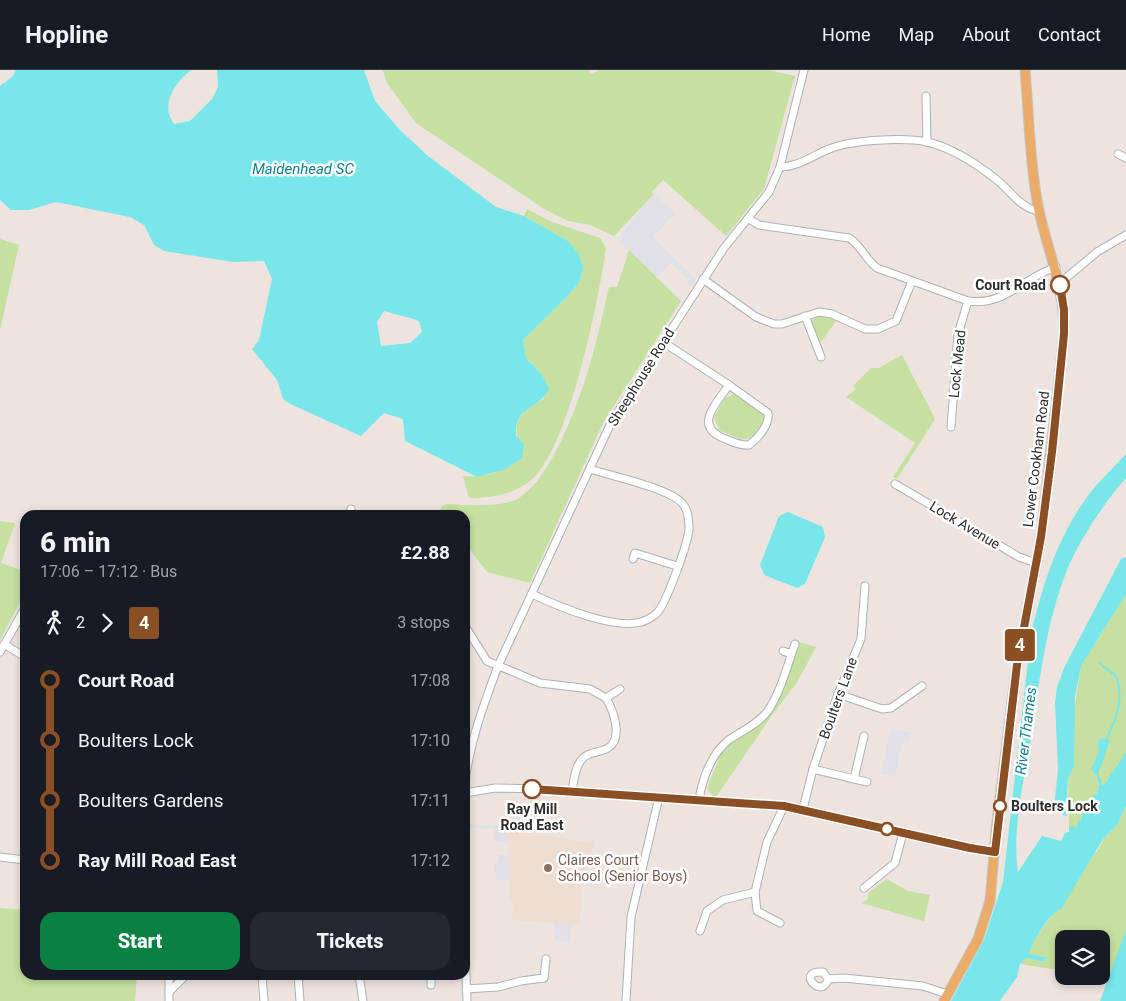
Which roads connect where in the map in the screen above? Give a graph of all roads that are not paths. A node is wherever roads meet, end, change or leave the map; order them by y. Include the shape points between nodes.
1 (804, 70) edge
2 (1025, 70) edge
3 (926, 96) dead end
4 (927, 142) junction
5 (1118, 154) dead end
6 (1125, 160) edge
7 (780, 168) junction
8 (1039, 210) junction
9 (749, 219) junction
10 (1126, 235) edge
11 (1056, 267) junction
12 (703, 279) junction
13 (912, 281) junction
14 (1060, 283) junction
15 (968, 301) junction
16 (805, 316) junction
17 (663, 342) junction
18 (821, 357) dead end
19 (729, 385) junction
20 (951, 427) dead end
21 (590, 469) junction
22 (894, 484) dead end
23 (633, 554) dead end
24 (1036, 563) junction
25 (677, 566) junction
26 (865, 586) dead end
27 (532, 594) junction
28 (20, 617) edge
29 (470, 634) edge
30 (4, 644) junction
31 (795, 644) dead end
32 (782, 651) dead end
33 (0, 652) edge
34 (20, 654) edge
35 (791, 654) junction
36 (498, 666) junction
37 (922, 686) dead end
38 (620, 689) dead end
39 (838, 694) junction
40 (606, 698) junction
41 (864, 736) dead end
42 (470, 751) edge
43 (813, 769) junction
44 (854, 780) junction
45 (866, 782) dead end
46 (572, 791) junction
47 (470, 792) edge
48 (658, 797) junction
49 (699, 800) junction
50 (784, 806) junction
51 (803, 809) junction
52 (903, 833) junction
53 (995, 852) junction
54 (0, 857) edge
55 (20, 859) edge
56 (864, 888) dead end
57 (755, 892) junction
58 (780, 923) dead end
59 (700, 930) dead end
60 (546, 959) dead end
61 (828, 978) dead end
62 (169, 980) edge
63 (181, 980) edge
64 (262, 980) edge
65 (298, 980) edge
66 (360, 980) edge
67 (431, 980) edge
68 (466, 980) edge
69 (431, 985) dead end
70 (466, 989) junction
71 (168, 992) junction
72 (946, 998) edge
73 (168, 1001) edge
74 (264, 1001) edge
75 (300, 1001) edge
76 (363, 1001) edge
77 (466, 1001) edge
78 (626, 1001) edge

1 - 7 street, Sheephouse Road
2 - 8 main road, Lower Cookham Road
3 - 4 street
4 - 7 street via 880,140 831,148 791,167
4 - 8 street via 967,158 998,180 1028,209
5 - 6 street
7 - 9 street, Sheephouse Road via 769,192
8 - 11 main road, Lower Cookham Road
9 - 12 street, Sheephouse Road
9 - 13 street via 759,225 849,238 877,268
10 - 14 street via 1097,252
11 - 14 main road, Lower Cookham Road
11 - 15 street via 998,299 983,304
12 - 16 street via 764,322 782,324
12 - 17 street, Sheephouse Road
13 - 15 street
13 - 16 street via 896,321 878,329 865,329 832,314 819,312
14 - 24 main road, Lower Cookham Road via 1064,334
15 - 20 street, Lock Mead via 958,334
16 - 18 street
17 - 19 street
17 - 21 street, Sheephouse Road via 611,423
19 - 19 street via 768,413 766,426 748,445 715,434 708,426 708,416
21 - 25 street via 668,493 683,504 689,530
21 - 27 street, Sheephouse Road
22 - 24 street, Lock Avenue via 1019,557
23 - 25 street
24 - 53 main road, Lower Cookham Road via 1016,669
25 - 27 street via 668,598 657,614 641,622 623,623 586,616
26 - 39 street, Boulters Lane via 861,638
27 - 36 street, Sheephouse Road
28 - 30 street
29 - 36 street via 487,661
30 - 33 street
30 - 34 street
31 - 35 street
32 - 35 street
35 - 49 street via 766,713 715,754
36 - 40 street via 540,683 590,689
36 - 42 street, Sheephouse Road
37 - 39 street via 891,708 882,709
38 - 40 street
39 - 43 street, Boulters Lane
40 - 46 street via 616,726 615,740 608,748 582,759
41 - 44 street
43 - 44 street
43 - 51 street, Boulters Lane
44 - 45 street
46 - 47 street via 495,788
46 - 48 street
48 - 49 street
48 - 78 street via 631,917
49 - 50 street
50 - 51 street
50 - 57 street via 767,842
51 - 52 street
52 - 53 street
52 - 56 street via 895,863
53 - 72 main road, Lower Cookham Road via 990,901 983,928
54 - 55 street
57 - 58 street via 757,911
57 - 59 street via 715,905 707,911
60 - 70 street via 544,978
61 - 72 street via 923,986
62 - 71 street
63 - 71 street
64 - 74 street
65 - 75 street
66 - 76 street
67 - 69 street
68 - 70 street
70 - 77 street
71 - 73 street

